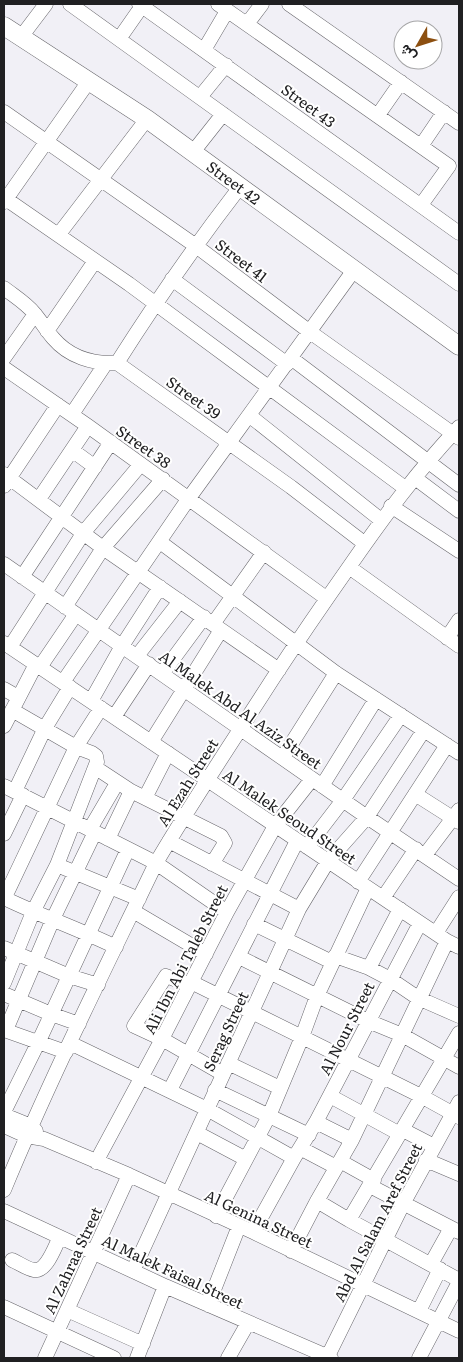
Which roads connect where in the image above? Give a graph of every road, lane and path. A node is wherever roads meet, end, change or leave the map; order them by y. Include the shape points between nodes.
1 (46, 4) edge
2 (70, 4) edge
3 (262, 4) edge
4 (289, 4) edge
5 (141, 5) edge
6 (222, 7) edge
7 (247, 24) junction
8 (4, 26) edge
9 (21, 37) junction
10 (119, 39) junction
11 (204, 50) junction
12 (226, 65) junction
13 (89, 81) junction
14 (401, 82) junction
15 (200, 97) junction
16 (4, 112) edge
17 (444, 112) junction
18 (223, 114) junction
19 (378, 115) junction
20 (148, 119) junction
21 (459, 123) edge
22 (46, 142) junction
23 (421, 146) junction
24 (193, 152) junction
25 (100, 180) junction
26 (240, 187) junction
27 (5, 200) edge
28 (421, 205) junction
29 (459, 232) edge
30 (59, 234) junction
31 (196, 246) junction
32 (95, 261) junction
33 (354, 270) junction
34 (172, 279) junction
35 (459, 284) edge
36 (4, 288) edge
37 (155, 303) junction
38 (35, 314) junction
39 (47, 331) junction
40 (310, 332) junction
41 (459, 346) edge
42 (4, 358) edge
43 (289, 361) junction
44 (111, 363) junction
45 (4, 368) edge
46 (270, 388) junction
47 (58, 405) junction
48 (72, 414) junction
49 (250, 416) junction
50 (88, 426) junction
51 (457, 433) edge
52 (111, 442) junction
53 (230, 443) junction
54 (72, 450) junction
55 (429, 462) junction
56 (141, 464) junction
57 (95, 467) junction
58 (6, 479) edge
59 (163, 479) junction
60 (410, 483) junction
61 (459, 484) edge
62 (189, 498) junction
63 (39, 499) junction
64 (391, 506) junction
65 (459, 511) edge
66 (62, 516) junction
67 (381, 520) junction
68 (84, 532) junction
69 (160, 542) junction
70 (364, 544) junction
71 (103, 548) junction
72 (459, 550) edge
73 (264, 552) junction
74 (4, 564) edge
75 (349, 567) junction
76 (139, 572) junction
77 (22, 577) junction
78 (160, 587) junction
79 (45, 592) junction
80 (232, 597) junction
81 (326, 598) junction
82 (180, 601) junction
83 (70, 610) junction
84 (459, 620) edge
85 (213, 624) junction
86 (99, 630) junction
87 (447, 638) junction
88 (296, 643) junction
89 (7, 645) edge
90 (122, 646) junction
91 (459, 646) edge
92 (143, 660) junction
93 (38, 665) junction
94 (279, 670) junction
95 (162, 674) junction
96 (336, 674) junction
97 (66, 684) junction
98 (4, 689) edge
99 (185, 689) junction
100 (376, 699) junction
101 (15, 703) junction
102 (96, 704) junction
103 (401, 715) junction
104 (114, 717) junction
105 (4, 724) edge
106 (45, 728) junction
107 (241, 729) junction
108 (424, 730) junction
109 (151, 742) junction
110 (76, 747) junction
111 (455, 747) edge
112 (168, 753) junction
113 (283, 757) junction
114 (96, 768) junction
115 (206, 779) junction
116 (317, 782) junction
117 (117, 783) junction
118 (10, 790) edge
119 (131, 791) junction
120 (415, 794) junction
121 (145, 798) junction
122 (343, 800) junction
123 (46, 807) junction
124 (184, 817) junction
125 (367, 817) junction
126 (458, 817) edge
127 (73, 820) junction
128 (275, 826) junction
129 (92, 830) junction
130 (391, 832) junction
131 (4, 834) edge
132 (108, 838) junction
133 (169, 841) junction
134 (302, 844) junction
135 (128, 849) junction
136 (420, 852) junction
137 (328, 861) junction
138 (156, 862) junction
139 (57, 864) junction
140 (212, 864) junction
141 (76, 872) junction
142 (459, 879) edge
143 (244, 881) junction
144 (363, 885) junction
145 (110, 887) junction
146 (270, 894) junction
147 (459, 897) edge
148 (4, 898) edge
149 (383, 898) junction
150 (136, 905) junction
151 (299, 909) junction
152 (400, 909) junction
153 (33, 912) junction
154 (227, 912) junction
155 (53, 919) junction
156 (420, 923) junction
157 (254, 924) junction
158 (88, 933) junction
159 (285, 940) junction
160 (447, 940) edge
161 (116, 947) junction
162 (4, 948) edge
163 (17, 954) junction
164 (206, 954) junction
165 (239, 957) junction
166 (333, 959) junction
167 (34, 961) junction
168 (369, 968) junction
169 (270, 972) junction
170 (68, 976) junction
171 (390, 979) junction
172 (4, 983) edge
173 (190, 984) junction
174 (98, 985) junction
175 (4, 994) edge
176 (218, 996) junction
177 (316, 996) junction
178 (418, 998) junction
179 (18, 1000) junction
180 (251, 1013) junction
181 (51, 1014) junction
182 (459, 1016) edge
183 (368, 1020) junction
184 (79, 1024) junction
185 (5, 1030) edge
186 (459, 1033) edge
187 (402, 1035) junction
188 (302, 1038) junction
189 (162, 1039) junction
190 (38, 1043) junction
191 (68, 1048) junction
192 (188, 1054) junction
193 (444, 1058) junction
194 (348, 1060) junction
195 (459, 1067) edge
196 (225, 1069) junction
197 (141, 1077) junction
198 (381, 1077) junction
199 (280, 1088) junction
200 (170, 1090) junction
201 (215, 1090) junction
202 (330, 1096) junction
203 (421, 1096) junction
204 (207, 1109) junction
205 (457, 1111) edge
206 (364, 1113) junction
207 (4, 1114) edge
208 (269, 1116) junction
209 (316, 1122) junction
210 (4, 1126) edge
211 (29, 1131) junction
212 (402, 1132) junction
213 (197, 1134) junction
214 (309, 1134) junction
215 (257, 1136) junction
216 (352, 1140) junction
217 (434, 1146) junction
218 (297, 1153) junction
219 (246, 1160) junction
220 (426, 1160) junction
221 (96, 1162) junction
222 (338, 1164) junction
223 (459, 1174) edge
224 (129, 1175) junction
225 (372, 1183) junction
226 (4, 1190) edge
227 (168, 1193) junction
228 (317, 1201) junction
229 (403, 1204) junction
230 (4, 1211) edge
231 (216, 1216) junction
232 (349, 1220) junction
233 (239, 1226) junction
234 (455, 1230) edge
235 (253, 1232) junction
236 (60, 1237) junction
237 (386, 1239) junction
238 (291, 1251) junction
239 (93, 1252) junction
240 (12, 1260) dead end
241 (436, 1266) junction
242 (133, 1271) junction
243 (459, 1281) edge
244 (362, 1284) junction
245 (165, 1286) junction
246 (208, 1305) junction
247 (4, 1307) edge
248 (67, 1310) junction
249 (419, 1311) junction
250 (438, 1321) junction
251 (248, 1323) junction
252 (459, 1331) edge
253 (56, 1332) junction
254 (143, 1344) junction
255 (45, 1358) edge
256 (114, 1358) edge
257 (136, 1358) edge
258 (228, 1358) edge
259 (328, 1358) edge
260 (419, 1358) edge

1 - 9 street
2 - 10 street
3 - 7 street
4 - 14 street
5 - 10 street
5 - 11 street, Street 43
6 - 7 street
6 - 11 street
7 - 19 street
8 - 9 main road, Street 42
9 - 13 main road, Street 42
10 - 15 street
11 - 12 street, Street 43
12 - 15 street
12 - 28 street, Street 43
13 - 20 main road, Street 42
13 - 22 street
14 - 17 street
14 - 19 street
15 - 18 street
16 - 22 street, Street 41
17 - 21 street
17 - 23 street
18 - 24 street
18 - 35 street
19 - 23 street
20 - 24 main road, Street 42
20 - 25 street
22 - 25 street, Street 41
22 - 27 street
23 - 28 street via 449,166
24 - 26 main road, Street 42
25 - 30 street
25 - 31 street, Street 41
26 - 31 street
26 - 33 main road, Street 42
27 - 30 street
28 - 29 street, Street 43
30 - 32 street
31 - 34 street
31 - 40 street, Street 41
32 - 37 street
32 - 39 street
33 - 40 street
33 - 41 main road, Street 42
34 - 37 street
34 - 43 street
36 - 38 street, Street 39
37 - 44 street
37 - 46 street
38 - 39 street, Street 39
38 - 42 street
39 - 44 street, Street 39 via 64,349 75,355
40 - 43 street
40 - 51 street, Street 41
43 - 46 street
43 - 55 street
44 - 48 street
44 - 53 street, Street 39
45 - 47 street, Street 38
46 - 49 street
46 - 60 street
47 - 48 street, Street 38
47 - 58 street
48 - 50 street, Street 38
49 - 53 street
49 - 67 street
50 - 52 street, Street 38
50 - 54 street
51 - 55 street, Al Ezah Street
52 - 56 street, Street 38
52 - 57 street
53 - 62 street
53 - 70 street, Street 39
54 - 57 street
54 - 63 street
55 - 60 street, Al Ezah Street
55 - 61 street
56 - 59 street, Street 38
56 - 68 street
57 - 66 street
58 - 63 street
59 - 62 street, Street 38
59 - 71 street
60 - 64 street, Al Ezah Street
60 - 65 street
62 - 69 street
62 - 73 street, Street 38
63 - 66 street
64 - 67 street, Al Ezah Street
64 - 72 street
66 - 68 street
66 - 77 street
67 - 70 street, Al Ezah Street
68 - 71 street
68 - 79 street
69 - 76 street
69 - 80 street
70 - 75 street, Al Ezah Street
71 - 76 street
71 - 83 street
73 - 80 street
73 - 81 street, Street 38
74 - 77 street, Al Malek Abd Al Aziz Street
75 - 81 street, Al Ezah Street
75 - 87 street
76 - 78 street
76 - 86 street
77 - 79 street, Al Malek Abd Al Aziz Street
78 - 82 street
78 - 90 street
79 - 83 street, Al Malek Abd Al Aziz Street
79 - 89 street
80 - 85 street
80 - 88 street
81 - 88 street, Al Ezah Street
82 - 85 street
82 - 92 street
83 - 86 street, Al Malek Abd Al Aziz Street
83 - 93 street
84 - 87 street
85 - 94 street
85 - 95 street
85 - 99 street
86 - 90 street, Al Malek Abd Al Aziz Street
86 - 97 street
87 - 91 street
88 - 94 street, Al Ezah Street
88 - 96 street
89 - 93 street, Al Malek Seoud Street
90 - 92 street, Al Malek Abd Al Aziz Street
90 - 102 street
92 - 95 street, Al Malek Abd Al Aziz Street
92 - 104 street
93 - 97 street, Al Malek Seoud Street
93 - 101 street
94 - 107 street, Al Ezah Street
95 - 99 street, Al Malek Abd Al Aziz Street
96 - 100 street
96 - 113 street
97 - 102 street, Al Malek Seoud Street
97 - 106 street
98 - 101 street
99 - 107 street, Al Malek Abd Al Aziz Street
99 - 109 street
100 - 103 street
100 - 116 street, Ali Ibn Abi Taleb Street
101 - 105 street
101 - 106 street
102 - 104 street, Al Malek Seoud Street
102 - 110 street
103 - 108 street
103 - 122 street
104 - 109 street, Al Malek Seoud Street
106 - 110 street
106 - 118 street
107 - 113 street, Al Malek Abd Al Aziz Street
107 - 115 street, Al Ezah Street
108 - 111 street
108 - 125 street, Serag Street
109 - 112 street, Al Malek Seoud Street
110 - 114 street via 94,754
110 - 123 street
111 - 120 street
112 - 115 street, Al Malek Seoud Street
112 - 121 street
113 - 116 street, Al Malek Abd Al Aziz Street
114 - 117 street
114 - 127 street
115 - 124 street, Al Ezah Street
115 - 128 street, Al Malek Seoud Street
116 - 122 street, Al Malek Abd Al Aziz Street
116 - 128 street, Ali Ibn Abi Taleb Street
117 - 119 street
117 - 129 street
118 - 123 street
118 - 131 street
119 - 121 street
119 - 132 street
120 - 126 street
120 - 130 street
121 - 124 street
122 - 125 street, Al Malek Abd Al Aziz Street
122 - 134 street
123 - 127 street
123 - 148 street
124 - 133 street, Al Ezah Street
124 - 140 street via 223,838 224,845
125 - 130 street, Al Malek Abd Al Aziz Street
125 - 137 street, Serag Street
126 - 136 street
127 - 129 street
127 - 139 street
128 - 134 street, Al Malek Seoud Street
128 - 143 street, Ali Ibn Abi Taleb Street
129 - 132 street
129 - 141 street
130 - 136 street, Al Malek Abd Al Aziz Street
130 - 144 street
132 - 135 street
133 - 138 street, Al Ezah Street
133 - 140 street
134 - 137 street, Al Malek Seoud Street
134 - 146 street
135 - 138 street
135 - 145 street
136 - 142 street, Al Malek Abd Al Aziz Street
136 - 149 street
137 - 144 street, Al Malek Seoud Street
137 - 151 street, Serag Street
138 - 150 street, Al Ezah Street
138 - 154 street
139 - 141 street
139 - 153 street
140 - 143 street
141 - 145 street
141 - 155 street
143 - 146 street
143 - 154 street, Ali Ibn Abi Taleb Street
144 - 149 street, Al Malek Seoud Street
144 - 166 street
145 - 150 street
145 - 158 street
146 - 151 street
146 - 157 street
147 - 160 street
148 - 153 street
149 - 152 street, Al Malek Seoud Street
150 - 161 street, Al Ezah Street
150 - 164 street
151 - 159 street, Serag Street
152 - 156 street, Al Malek Seoud Street
152 - 168 street
153 - 155 street
153 - 163 street
154 - 164 street, Ali Ibn Abi Taleb Street
155 - 158 street
155 - 167 street
156 - 160 street, Al Malek Seoud Street
156 - 171 street, Al Nour Street
157 - 159 street
157 - 165 street
158 - 161 street
158 - 170 street
159 - 166 street
159 - 169 street, Serag Street
160 - 178 street
161 - 174 street, Al Ezah Street
162 - 163 street
163 - 167 street
163 - 172 street
164 - 173 street, Ali Ibn Abi Taleb Street
165 - 169 street
165 - 176 street
166 - 168 street
166 - 177 street
167 - 170 street
167 - 179 street
168 - 171 street
169 - 177 street
169 - 180 street, Serag Street
170 - 174 street
170 - 181 street
171 - 178 street
171 - 183 street, Al Nour Street
173 - 176 street
173 - 189 street, Ali Ibn Abi Taleb Street
173 - 189 street via 166,976 134,1026
174 - 184 street, Al Ezah Street
175 - 179 street
176 - 180 street
176 - 192 street
177 - 183 street
177 - 188 street
178 - 182 street
178 - 187 street
179 - 181 street
179 - 185 street
180 - 188 street
180 - 196 street, Serag Street
181 - 184 street
181 - 190 street
183 - 187 street
183 - 194 street, Al Nour Street
184 - 191 street, Al Ezah Street
185 - 190 street
186 - 193 street
187 - 193 street
187 - 198 street
188 - 194 street
188 - 199 street
189 - 192 street
189 - 197 street, Ali Ibn Abi Taleb Street
190 - 191 street
190 - 207 street
191 - 197 street
191 - 211 street, Al Ezah Street
192 - 196 street
192 - 200 street
193 - 195 street
193 - 203 street
194 - 198 street
194 - 202 street, Al Nour Street
196 - 199 street
196 - 201 street, Serag Street
197 - 200 street
197 - 221 street, Ali Ibn Abi Taleb Street
198 - 203 street
198 - 206 street
199 - 208 street
200 - 204 street
201 - 204 street, Serag Street
201 - 208 street
202 - 206 street
202 - 209 street, Al Nour Street
203 - 205 street
203 - 212 street
204 - 213 street, Serag Street
204 - 215 street
205 - 217 street, Abd Al Salam Aref Street
206 - 212 street
206 - 216 street
207 - 211 street, Al Genina Street
208 - 214 street
208 - 215 street
209 - 214 street, Al Nour Street
209 - 216 street
210 - 211 street, Al Genina Street
211 - 221 street, Al Genina Street
211 - 226 street, Al Ezah Street
212 - 217 street
212 - 225 street
213 - 219 street
213 - 227 street, Serag Street
214 - 218 street, Al Nour Street
215 - 218 street
215 - 219 street
216 - 222 street
217 - 220 street, Abd Al Salam Aref Street
218 - 222 street
218 - 235 street, Al Nour Street
219 - 231 street
220 - 223 street
220 - 229 street, Abd Al Salam Aref Street
221 - 224 street, Al Genina Street
222 - 225 street
222 - 228 street
224 - 227 street, Al Genina Street
224 - 239 street, Al Zahraa Street
225 - 229 street
225 - 232 street
227 - 231 street, Al Genina Street
227 - 242 street, Serag Street
228 - 232 street
228 - 238 street
229 - 234 street
229 - 237 street, Abd Al Salam Aref Street
230 - 236 street, Al Malek Faisal Street
231 - 233 street, Al Genina Street
232 - 237 street
233 - 235 street, Al Genina Street
233 - 246 street
234 - 241 street
235 - 238 street, Al Genina Street
236 - 239 street, Al Malek Faisal Street
236 - 240 street via 40,1270
237 - 241 street
237 - 244 street, Abd Al Salam Aref Street
238 - 244 street, Al Genina Street
239 - 242 street, Al Malek Faisal Street
239 - 248 street, Al Zahraa Street
241 - 243 street
241 - 249 street
242 - 245 street, Al Malek Faisal Street
243 - 250 street
244 - 249 street, Al Genina Street
244 - 259 street, Abd Al Salam Aref Street
245 - 246 street, Al Malek Faisal Street
245 - 254 street
246 - 251 street, Al Malek Faisal Street
247 - 253 street
248 - 253 street, Al Zahraa Street
248 - 254 street
249 - 250 street, Al Genina Street
250 - 252 street, Al Genina Street
250 - 260 street
251 - 258 street
251 - 259 street, Al Malek Faisal Street
253 - 255 street, Al Zahraa Street
253 - 256 street
254 - 257 street

